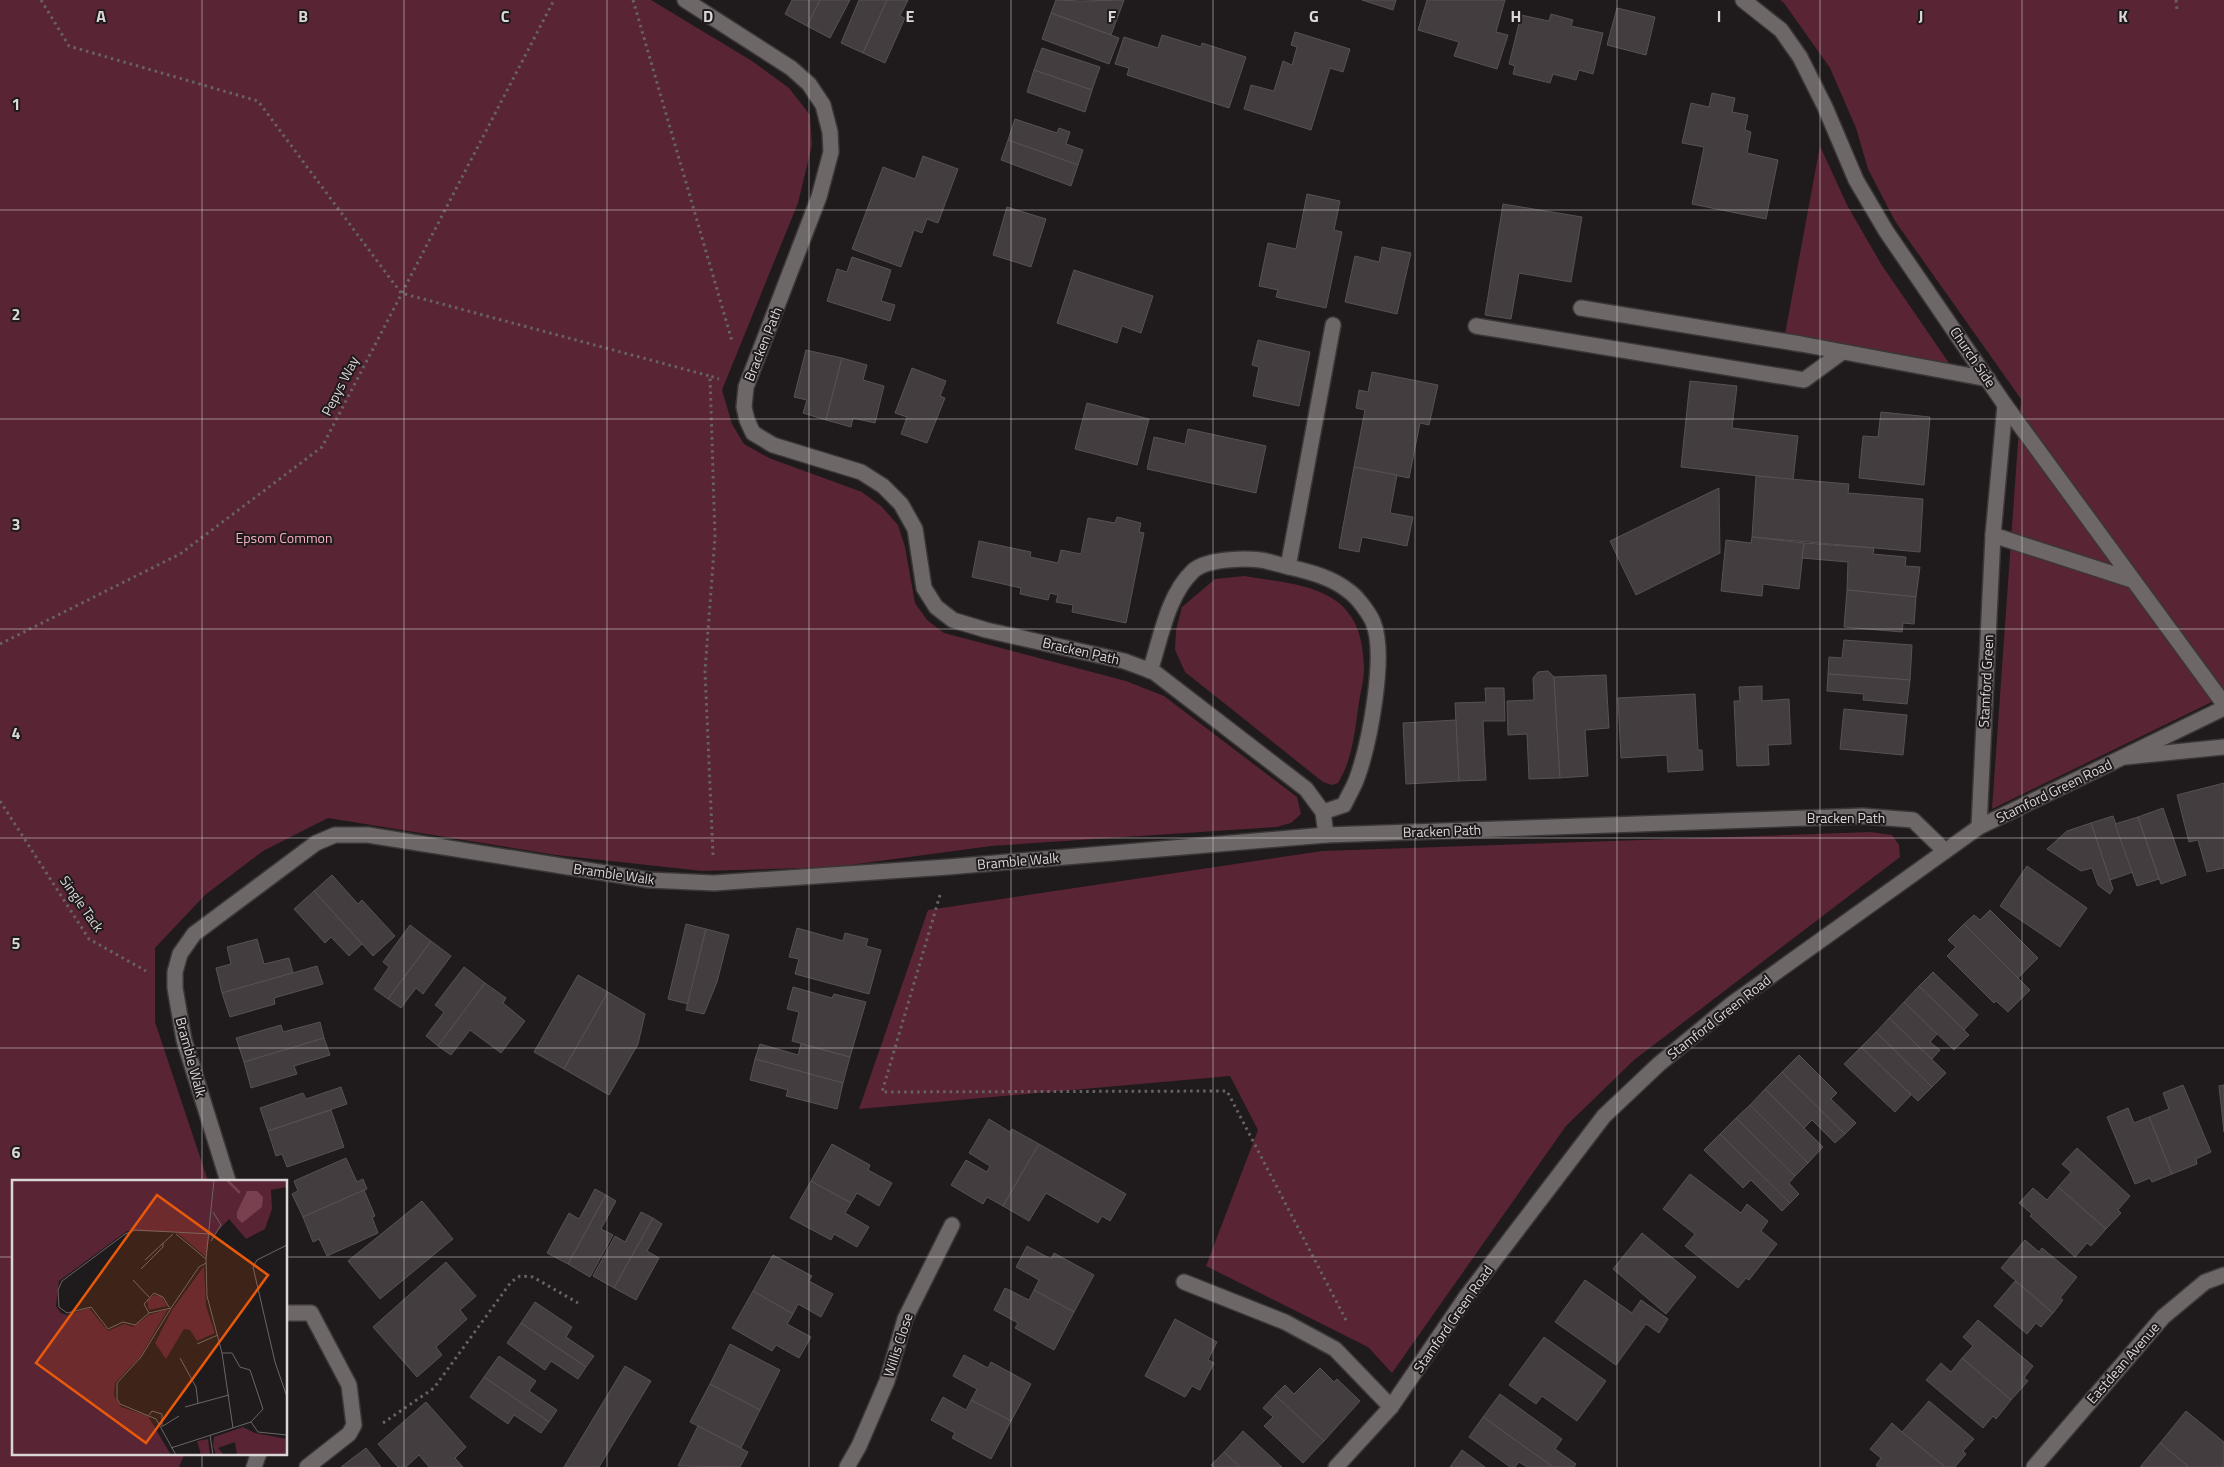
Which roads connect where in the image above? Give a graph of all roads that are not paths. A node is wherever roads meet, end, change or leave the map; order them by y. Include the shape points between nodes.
1 (685, 0) edge
2 (1743, 0) edge
3 (1581, 308) dead end
4 (1333, 325) dead end
5 (1476, 326) dead end
6 (1841, 352) junction
7 (1988, 379) junction
8 (2005, 405) junction
9 (1993, 535) junction
10 (1288, 567) junction
11 (2132, 580) junction
12 (1150, 671) junction
13 (2224, 704) edge
14 (2224, 708) edge
15 (2224, 747) edge
16 (2125, 757) junction
17 (1323, 812) junction
18 (1979, 827) junction
19 (1326, 835) junction
20 (1946, 851) junction
21 (228, 1180) edge
22 (952, 1225) dead end
23 (2224, 1274) edge
24 (1184, 1282) dead end
25 (288, 1313) edge
26 (1391, 1407) junction
27 (259, 1454) edge
28 (254, 1467) edge
29 (307, 1467) edge
30 (847, 1467) edge
31 (1336, 1467) edge
32 (2034, 1467) edge

1 - 12 street, Bracken Path via 791,68 809,84 823,105 830,132 831,152 819,197 746,387 744,407 753,433 773,445 860,472 902,504 915,529 924,588 936,607 953,620 1124,661
2 - 7 street, Church Side via 1781,30 1800,57 1861,188 1886,231
3 - 6 street
4 - 10 street
5 - 6 street via 1804,380
6 - 7 street
7 - 8 street, Church Side
8 - 9 street, Stamford Green
8 - 11 street, Church Side
9 - 11 street
9 - 18 street, Stamford Green
10 - 12 street via 1256,558 1218,561 1194,570 1177,592
10 - 17 street via 1330,578 1352,593 1373,622 1378,654 1375,697 1357,779 1344,805
11 - 13 street, Church Side
12 - 17 street, Bracken Path via 1306,789
14 - 16 street, Stamford Green Road
15 - 16 street
16 - 18 street, Stamford Green Road
17 - 19 street, Bracken Path
18 - 20 street, Stamford Green Road
19 - 20 street, Bracken Path via 1863,816 1913,820
19 - 21 street, Bramble Walk via 714,883 649,880 368,835 335,835 316,842 194,934 180,954 175,988 184,1040
20 - 26 street, Stamford Green Road via 1732,1003 1659,1064 1604,1116 1466,1297
22 - 30 street, Willis Close via 905,1319 887,1381
23 - 32 street, Eastdean Avenue via 2205,1282 2163,1317
24 - 26 street via 1285,1322 1335,1349
25 - 29 street via 312,1313 349,1386 354,1425 349,1434
26 - 31 street, Stamford Green Road
27 - 28 street

